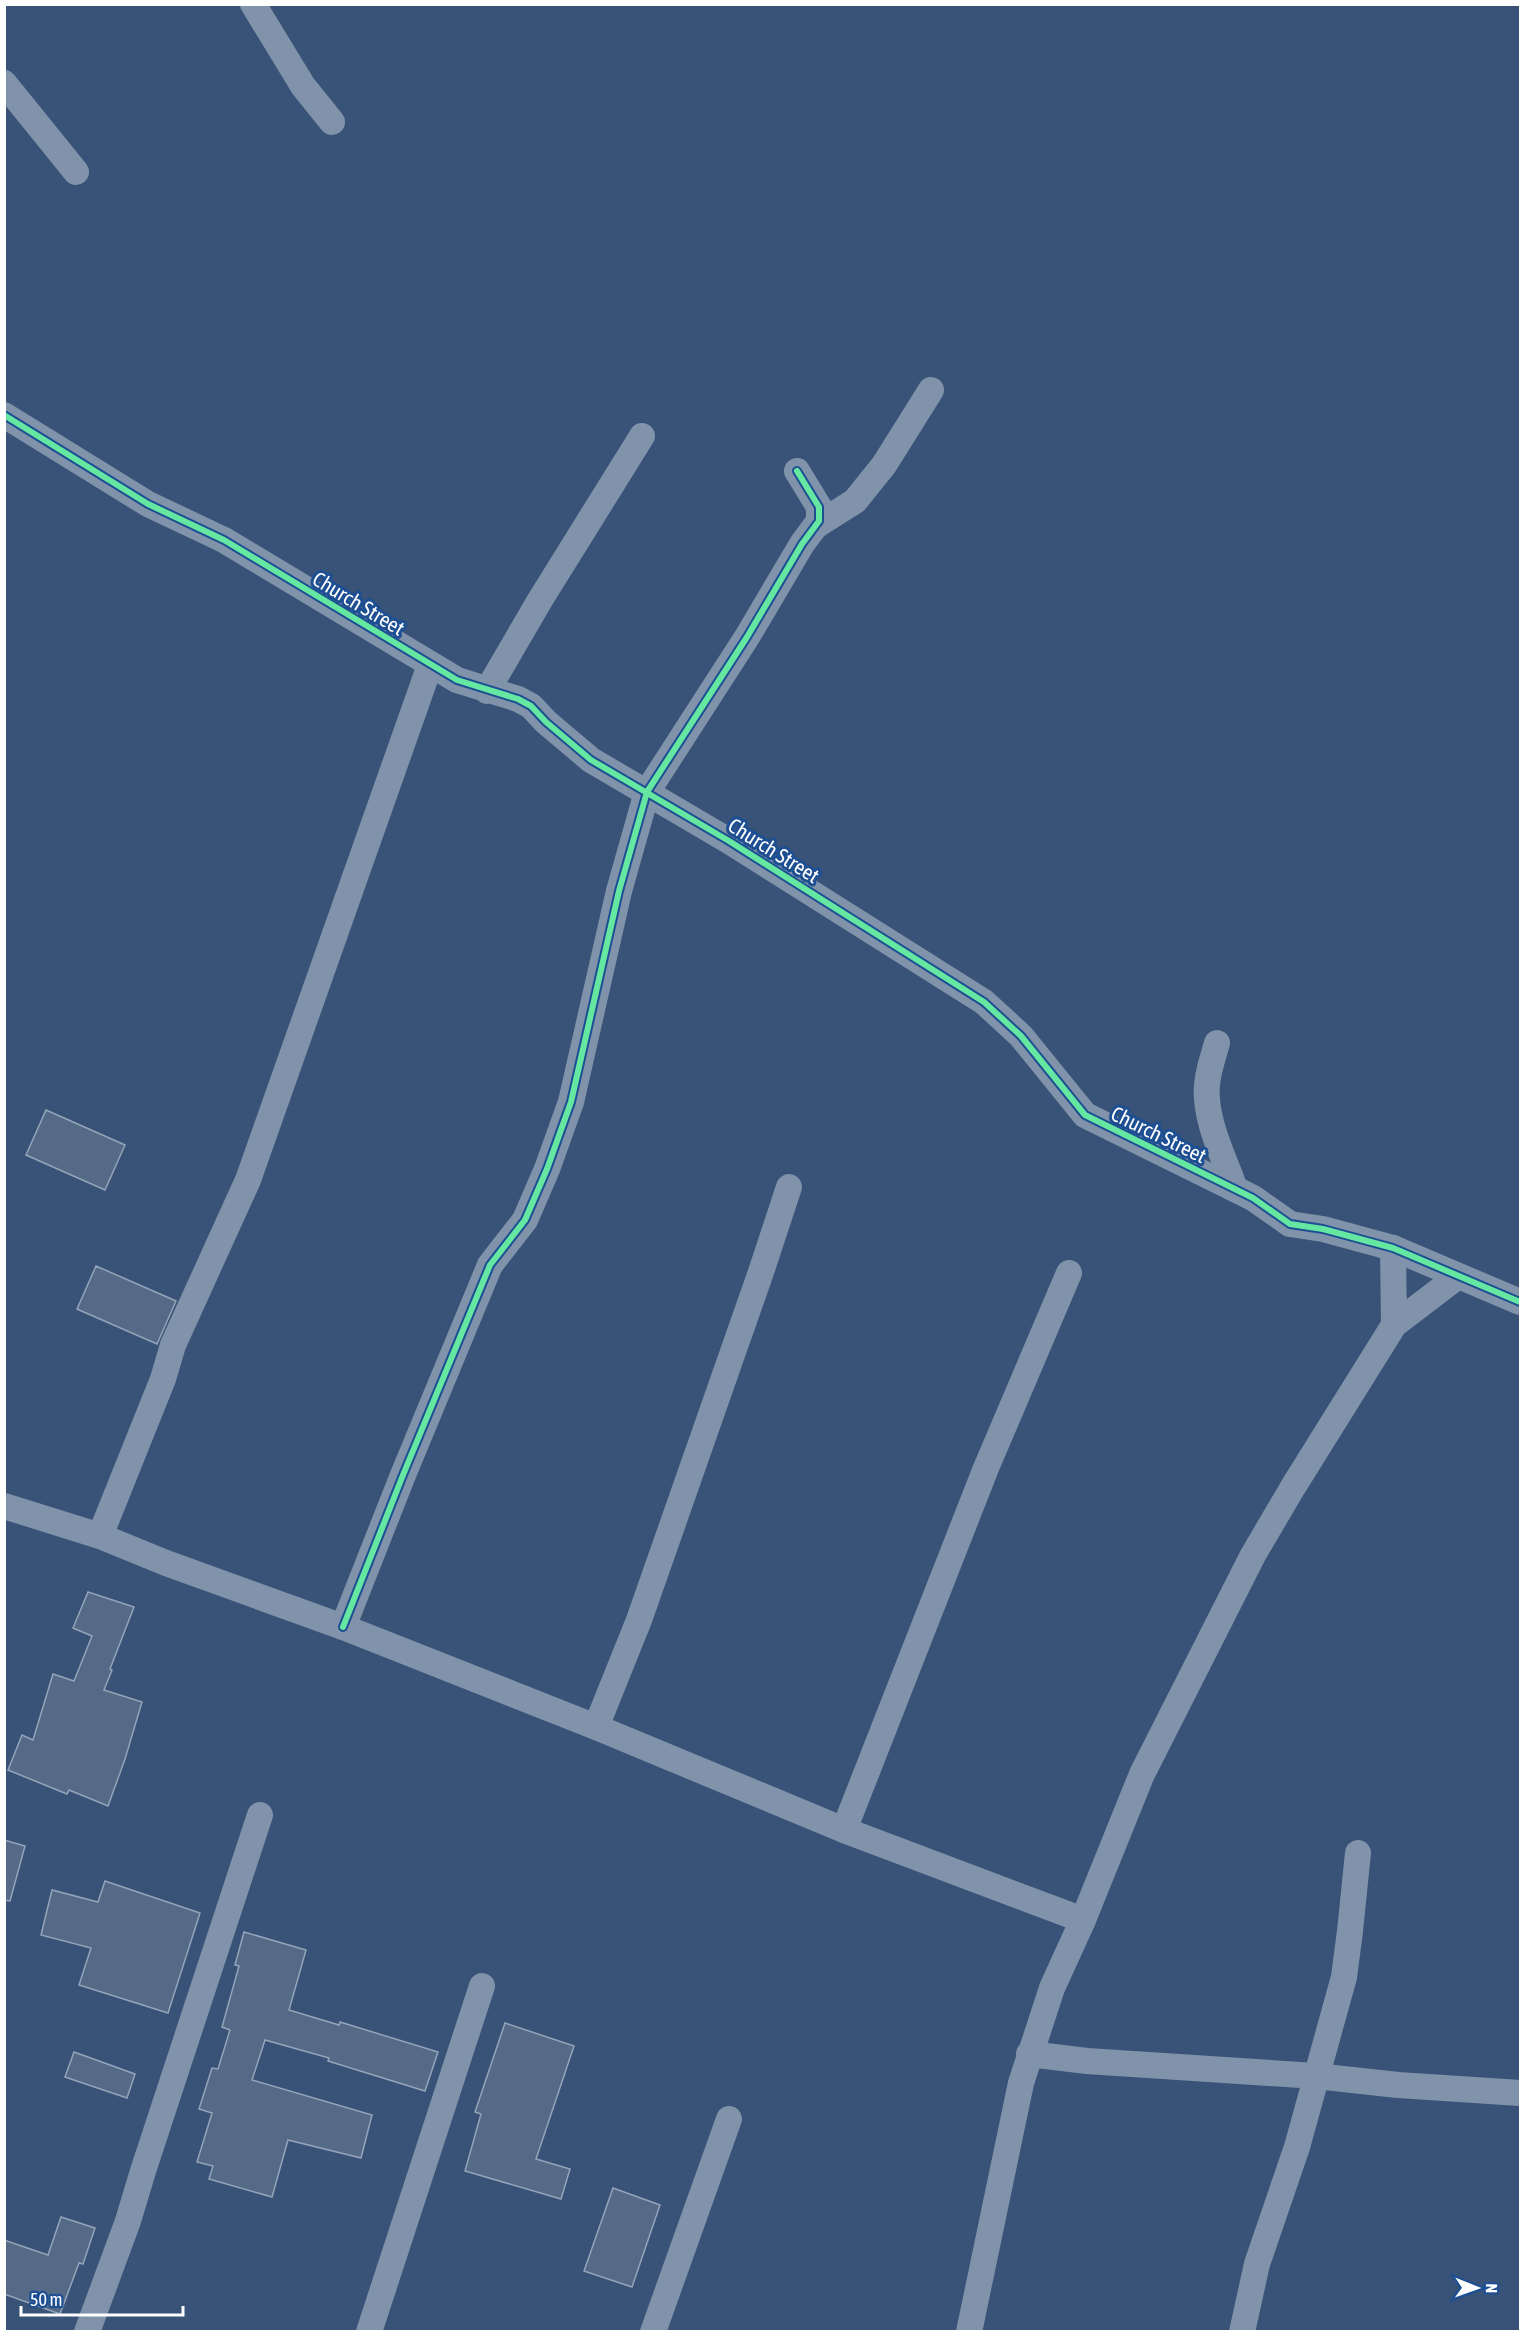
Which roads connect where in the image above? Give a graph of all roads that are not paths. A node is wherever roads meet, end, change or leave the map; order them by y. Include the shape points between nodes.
1 (253, 4) edge
2 (4, 83) edge
3 (332, 122) dead end
4 (76, 172) dead end
5 (931, 390) dead end
6 (4, 415) edge
7 (642, 436) dead end
8 (797, 471) dead end
9 (817, 525) junction
10 (430, 664) junction
11 (487, 691) junction
12 (647, 792) junction
13 (1217, 1043) dead end
14 (789, 1187) dead end
15 (1235, 1189) junction
16 (1393, 1248) junction
17 (1069, 1273) dead end
18 (1457, 1276) junction
19 (1521, 1302) edge
20 (1394, 1325) junction
21 (4, 1506) edge
22 (100, 1536) junction
23 (343, 1626) junction
24 (596, 1727) junction
25 (260, 1815) dead end
26 (844, 1830) junction
27 (1358, 1853) dead end
28 (1083, 1920) junction
29 (482, 1986) dead end
30 (1029, 2054) junction
31 (1316, 2076) junction
32 (1521, 2093) edge
33 (729, 2119) dead end
34 (87, 2331) edge
35 (369, 2331) edge
36 (653, 2331) edge
37 (969, 2331) edge
38 (1242, 2331) edge

1 - 3 street via 303,86
2 - 4 street
5 - 9 street via 884,465 855,501
6 - 10 street, Church Street via 148,504 224,540
7 - 11 street
8 - 9 street via 819,507
9 - 12 street
10 - 11 street, Church Street via 456,680
10 - 22 street via 248,1180 174,1345
11 - 12 street, Church Street via 531,706 591,760
12 - 15 street, Church Street via 984,1002 1021,1036 1085,1116
12 - 23 street via 619,891 571,1102 547,1169 525,1220 490,1265
13 - 15 street via 1207,1098 1215,1135
14 - 24 street via 639,1620
15 - 16 street, Church Street via 1290,1224
16 - 18 street, Church Street
16 - 20 street
17 - 26 street via 986,1468
18 - 19 street, Church Street
18 - 20 street
20 - 28 street via 1253,1556 1142,1774
21 - 22 street
22 - 23 street
23 - 24 street
24 - 26 street
25 - 34 street via 128,2221
26 - 28 street
27 - 31 street via 1344,1977
28 - 30 street via 1052,1988
29 - 35 street
30 - 31 street
30 - 37 street
31 - 32 street
31 - 38 street via 1297,2147 1257,2264
33 - 36 street

